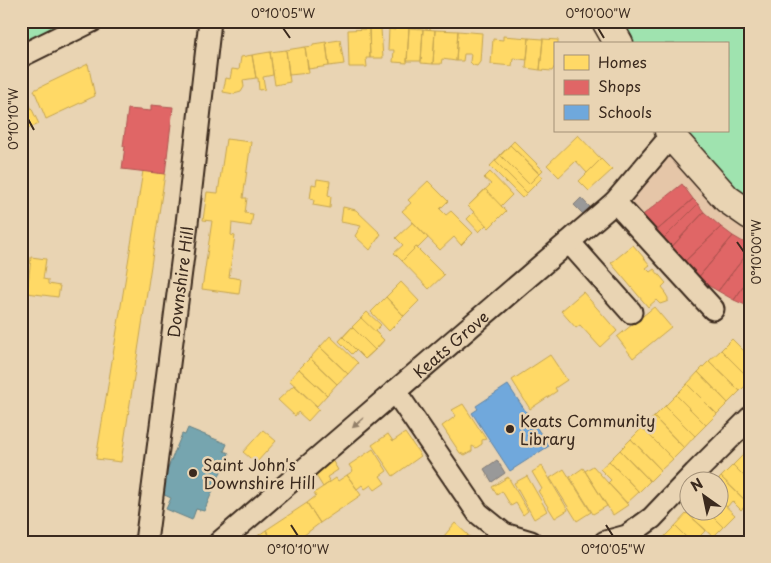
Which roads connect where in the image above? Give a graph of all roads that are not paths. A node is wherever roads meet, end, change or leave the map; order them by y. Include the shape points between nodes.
1 (92, 21) edge
2 (210, 21) edge
3 (606, 21) edge
4 (618, 42) edge
5 (21, 56) edge
6 (670, 134) edge
7 (615, 202) junction
8 (750, 214) edge
9 (568, 242) junction
10 (713, 309) dead end
11 (631, 312) dead end
12 (395, 391) junction
13 (750, 418) edge
14 (146, 542) edge
15 (220, 542) edge
16 (531, 542) edge
17 (605, 542) edge

1 - 5 street
2 - 14 street, Downshire Hill
3 - 4 street
6 - 7 street, Keats Grove
6 - 8 street via 727,199
7 - 9 street, Keats Grove
7 - 10 street
9 - 11 street
9 - 12 street, Keats Grove
12 -> 15 street, Keats Grove
12 - 16 street via 478,513 504,534
13 - 17 street via 652,518 627,536

